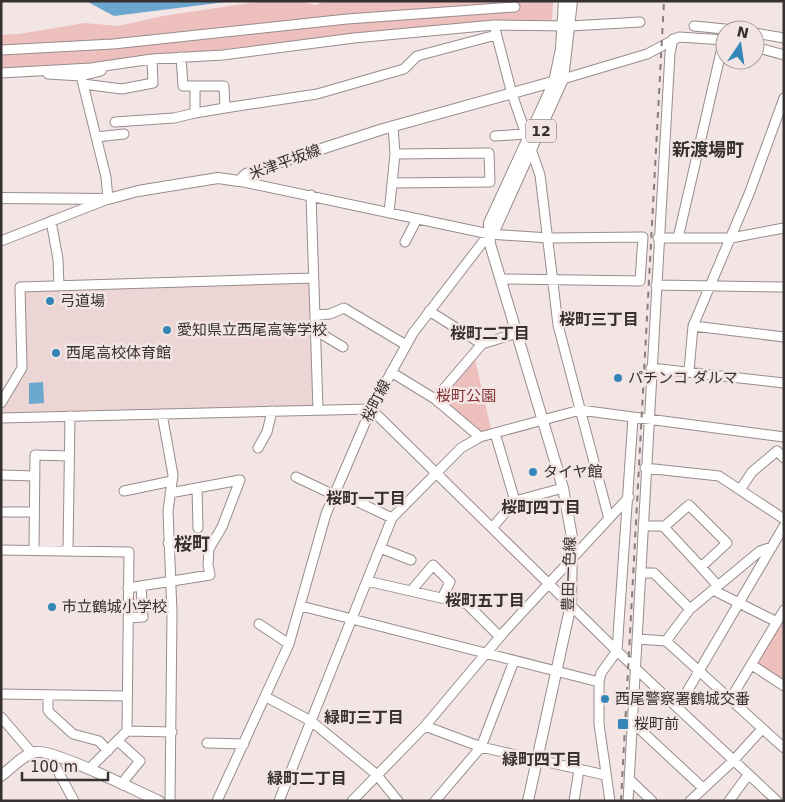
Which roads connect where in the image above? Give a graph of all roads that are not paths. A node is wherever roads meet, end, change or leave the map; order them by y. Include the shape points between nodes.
1 (564, 1) edge
2 (572, 1) edge
3 (516, 7) dead end
4 (640, 22) dead end
5 (566, 23) junction
6 (494, 26) junction
7 (694, 26) dead end
8 (715, 28) edge
9 (496, 35) junction
10 (765, 35) edge
11 (784, 38) edge
12 (673, 39) junction
13 (715, 39) edge
14 (1, 50) edge
15 (765, 50) edge
16 (784, 55) edge
17 (181, 57) junction
18 (152, 59) junction
19 (120, 64) junction
20 (717, 70) edge
21 (42, 71) junction
22 (1, 73) edge
23 (82, 80) junction
24 (558, 81) junction
25 (195, 86) junction
26 (512, 94) junction
27 (784, 98) edge
28 (225, 108) junction
29 (196, 113) junction
30 (115, 122) dead end
31 (393, 126) junction
32 (124, 134) dead end
33 (494, 136) dead end
34 (96, 137) junction
35 (526, 137) junction
36 (531, 153) junction
37 (395, 154) junction
38 (239, 181) junction
39 (392, 183) junction
40 (311, 195) junction
41 (1, 198) edge
42 (108, 199) junction
43 (389, 212) junction
44 (417, 219) junction
45 (51, 221) junction
46 (784, 228) edge
47 (489, 234) junction
48 (549, 238) junction
49 (658, 238) junction
50 (678, 238) junction
51 (731, 238) junction
52 (1, 241) edge
53 (405, 242) dead end
54 (314, 278) junction
55 (500, 279) junction
56 (553, 279) junction
57 (656, 285) junction
58 (710, 285) junction
59 (59, 286) junction
60 (784, 287) edge
61 (430, 311) junction
62 (315, 315) junction
63 (693, 326) junction
64 (315, 330) junction
65 (517, 333) junction
66 (784, 337) edge
67 (482, 344) junction
68 (406, 345) junction
69 (343, 347) dead end
70 (651, 368) junction
71 (689, 371) junction
72 (391, 372) junction
73 (784, 383) edge
74 (435, 399) junction
75 (1, 403) edge
76 (318, 409) junction
77 (272, 410) junction
78 (371, 410) junction
79 (580, 410) junction
80 (162, 414) junction
81 (70, 416) junction
82 (1, 418) edge
83 (542, 418) junction
84 (633, 418) junction
85 (648, 420) junction
86 (495, 433) junction
87 (480, 437) junction
88 (784, 437) edge
89 (258, 448) dead end
90 (69, 456) junction
91 (784, 458) edge
92 (645, 468) junction
93 (436, 474) junction
94 (1, 475) edge
95 (35, 476) junction
96 (296, 477) dead end
97 (172, 481) junction
98 (198, 488) junction
99 (563, 488) junction
100 (740, 490) junction
101 (124, 491) dead end
102 (170, 493) junction
103 (334, 493) junction
104 (629, 496) junction
105 (515, 501) junction
106 (1, 512) edge
107 (33, 512) junction
108 (392, 518) junction
109 (609, 519) junction
110 (784, 519) edge
111 (643, 526) junction
112 (663, 526) junction
113 (784, 526) edge
114 (198, 528) dead end
115 (492, 528) junction
116 (168, 543) junction
117 (212, 543) junction
118 (772, 547) junction
119 (380, 548) junction
120 (1, 550) edge
121 (34, 550) junction
122 (68, 550) junction
123 (572, 556) junction
124 (412, 560) dead end
125 (701, 567) junction
126 (641, 573) junction
127 (367, 581) junction
128 (171, 582) junction
129 (549, 583) junction
130 (717, 585) junction
131 (141, 586) junction
132 (128, 588) junction
133 (411, 591) junction
134 (442, 598) junction
135 (740, 601) junction
136 (571, 604) junction
137 (301, 606) junction
138 (690, 609) junction
139 (784, 610) edge
140 (128, 618) junction
141 (352, 619) junction
142 (777, 622) junction
143 (259, 624) dead end
144 (500, 637) junction
145 (638, 640) junction
146 (666, 642) junction
147 (289, 644) junction
148 (617, 651) junction
149 (486, 654) junction
150 (514, 662) junction
151 (752, 665) junction
152 (636, 668) junction
153 (700, 670) junction
154 (557, 671) junction
155 (600, 682) junction
156 (784, 686) edge
157 (1, 694) edge
158 (48, 695) junction
159 (126, 696) junction
160 (266, 697) junction
161 (731, 698) junction
162 (678, 707) junction
163 (1, 717) edge
164 (311, 721) junction
165 (632, 722) junction
166 (425, 726) junction
167 (762, 729) junction
168 (127, 731) junction
169 (172, 732) junction
170 (118, 741) junction
171 (207, 744) dead end
172 (244, 744) junction
173 (481, 747) junction
174 (784, 748) edge
175 (108, 751) junction
176 (32, 753) junction
177 (54, 756) junction
178 (537, 761) junction
179 (733, 761) junction
180 (89, 770) junction
181 (579, 770) junction
182 (376, 774) junction
183 (605, 775) junction
184 (1, 776) edge
185 (748, 776) junction
186 (629, 779) junction
187 (123, 785) junction
188 (703, 788) junction
189 (691, 800) edge
190 (74, 801) edge
191 (159, 801) edge
192 (170, 801) edge
193 (217, 801) edge
194 (279, 801) edge
195 (352, 801) edge
196 (398, 801) edge
197 (435, 801) edge
198 (528, 801) edge
199 (574, 801) edge
200 (610, 801) edge
201 (628, 801) edge
202 (652, 801) edge
203 (729, 801) edge
204 (777, 801) edge

1 - 5 main road, 豊田一色線 / 12
2 - 5 main road, 豊田一色線 / 12
3 - 14 street via 347,19 113,44
4 - 5 street
5 - 6 street
5 - 24 main road, 豊田一色線 / 12
6 - 9 street
6 - 17 street
7 - 8 street
9 - 26 street
9 - 28 street via 417,56 404,69 317,94
10 - 11 street
12 - 13 street via 685,36
12 - 24 street via 647,54
12 - 49 street
15 - 16 street
17 - 18 street
17 - 25 street via 183,86
18 - 19 street
18 - 23 street via 154,83 122,89
19 - 21 street
19 - 23 street
20 - 50 street
21 - 22 street
21 - 23 street
23 - 34 street
24 - 26 main road, 米津平坂線
24 - 35 main road, 豊田一色線 / 12
24 - 36 main road, 豊田一色線 / 12
25 - 28 street via 224,86
25 - 29 street
26 - 31 main road, 米津平坂線
26 - 35 street
27 - 51 street
28 - 29 street
29 - 30 street via 174,118
31 - 37 street
31 - 38 main road, 米津平坂線 via 253,171
32 - 34 street
33 - 35 street
34 - 42 street
35 - 36 street
35 - 47 main road, 豊田一色線 / 12 via 489,223
36 - 47 main road, 豊田一色線 / 12 via 496,227
36 - 48 street via 544,190
37 - 39 street
37 - 39 street via 489,153 490,182
38 - 40 street
38 - 42 main road, 米津平坂線 via 218,178
39 - 43 street
40 - 43 street
40 - 54 street
41 - 42 main road, 米津平坂線
42 - 45 street
43 - 44 street
44 - 47 street
44 - 53 street
45 - 52 street
45 - 59 street
46 - 51 street
47 - 48 street
47 - 55 main road, 豊田一色線 / 12
47 - 61 street, 桜町線
48 - 56 street
48 - 56 street via 643,237 640,281
49 - 50 street
49 - 57 street
50 - 51 street
51 - 58 street
54 - 59 street
54 - 62 street
55 - 56 street
55 - 65 main road, 豊田一色線 / 12
56 - 79 street via 558,325
57 - 58 street
57 - 70 street
58 - 60 street
58 - 63 street
59 - 75 street via 20,287 22,368
61 - 67 street
61 - 68 street, 桜町線
62 - 64 street
62 - 68 street via 330,314 344,308
63 - 66 street
63 - 71 street
64 - 69 street
64 - 76 street
65 - 67 street
65 - 83 main road, 豊田一色線 / 12
67 - 74 street
68 - 72 street, 桜町線
70 - 71 street
70 - 85 street
71 - 73 street
72 - 74 street
72 - 78 street, 桜町線
74 - 87 street
76 - 77 street
76 - 78 street
77 - 80 street
77 - 89 street via 267,432
78 - 93 street
78 - 103 street, 桜町線
79 - 83 street
79 - 84 street
79 - 109 street
80 - 81 street
80 - 97 street via 172,464
81 - 82 street
81 - 90 street
83 - 86 street
83 - 99 main road, 豊田一色線 / 12
84 - 85 street
84 - 104 street
85 - 88 street
85 - 92 street
86 - 87 street
86 - 105 street
87 - 93 street via 461,448
90 - 95 street via 35,455
90 - 122 street
91 - 100 street via 777,450 752,472
92 - 100 street via 719,476
92 - 111 street
93 - 108 street
93 - 115 street
94 - 95 street
95 - 107 street
96 - 103 street
97 - 101 street
97 - 102 street
98 - 102 street
98 - 114 street
98 - 117 street via 240,480 222,527
99 - 105 street
99 - 123 main road, 豊田一色線 / 12
100 - 110 street
102 - 116 street
103 - 108 street
103 - 137 street, 桜町線
104 - 109 street
104 - 148 street
105 - 115 street
106 - 107 street
107 - 121 street
108 - 119 street
109 - 123 street
111 - 112 street
111 - 126 street
112 - 125 street
112 - 125 street via 689,506 727,543
113 - 118 street
115 - 129 street
116 - 117 street
116 - 128 street
117 - 128 street via 208,556 210,575
118 - 130 street via 760,551
118 - 135 street
119 - 124 street
119 - 127 street
120 - 121 street
121 - 122 street
122 - 132 street via 129,552
123 - 129 street
123 - 136 main road, 豊田一色線 / 12
125 - 130 street
126 - 138 street via 654,573
126 - 145 street
127 - 133 street
127 - 141 street
128 - 131 street
128 - 169 street
129 - 136 street
129 - 144 street
130 - 135 street via 717,592 735,602
130 - 138 street
131 - 132 street
131 - 140 street via 143,617
132 - 140 street
133 - 134 street
133 - 134 street via 433,565 450,582
134 - 144 street via 467,604
135 - 142 street
135 - 153 street
136 - 148 street
136 - 154 main road, 豊田一色線 / 12
137 - 141 street
137 - 147 street
138 - 146 street
139 - 142 street
140 - 159 street
141 - 149 street
141 - 164 street
142 - 151 street
143 - 147 street
144 - 149 street
145 - 146 street
145 - 152 street
146 - 153 street
147 - 160 street
148 - 152 street
148 - 155 street via 601,673
149 - 150 street
149 - 166 street
150 - 154 street
150 - 173 street
151 - 156 street
151 - 161 street
152 - 162 street
152 - 165 street
153 - 161 street
153 - 162 street
154 - 155 street
154 - 178 main road, 豊田一色線 / 12
155 - 183 street via 599,724
157 - 158 street
158 - 159 street
158 - 175 street via 48,710 73,734 99,741
159 - 168 street
160 - 164 street
160 - 172 street
161 - 167 street
162 - 179 street
163 - 176 street
164 - 182 street
164 - 194 street
165 - 186 street
165 - 188 street
166 - 173 street
166 - 182 street
167 - 174 street
167 - 179 street
168 - 169 street
168 - 170 street
169 - 192 street
170 - 175 street
170 - 187 street via 140,761
171 - 172 street
172 - 193 street
173 - 178 street
173 - 197 street
175 - 180 street
176 - 177 main road
176 - 184 main road
177 - 180 main road
177 - 190 street via 53,762
178 - 181 street
178 - 198 main road, 豊田一色線 / 12
179 - 185 street
179 - 188 street
180 - 187 main road
181 - 183 street
181 - 199 street
182 - 195 street
182 - 196 street
183 - 200 street
185 - 203 street
185 - 204 street
186 - 201 street
186 - 202 street
187 - 191 main road
188 - 189 street

